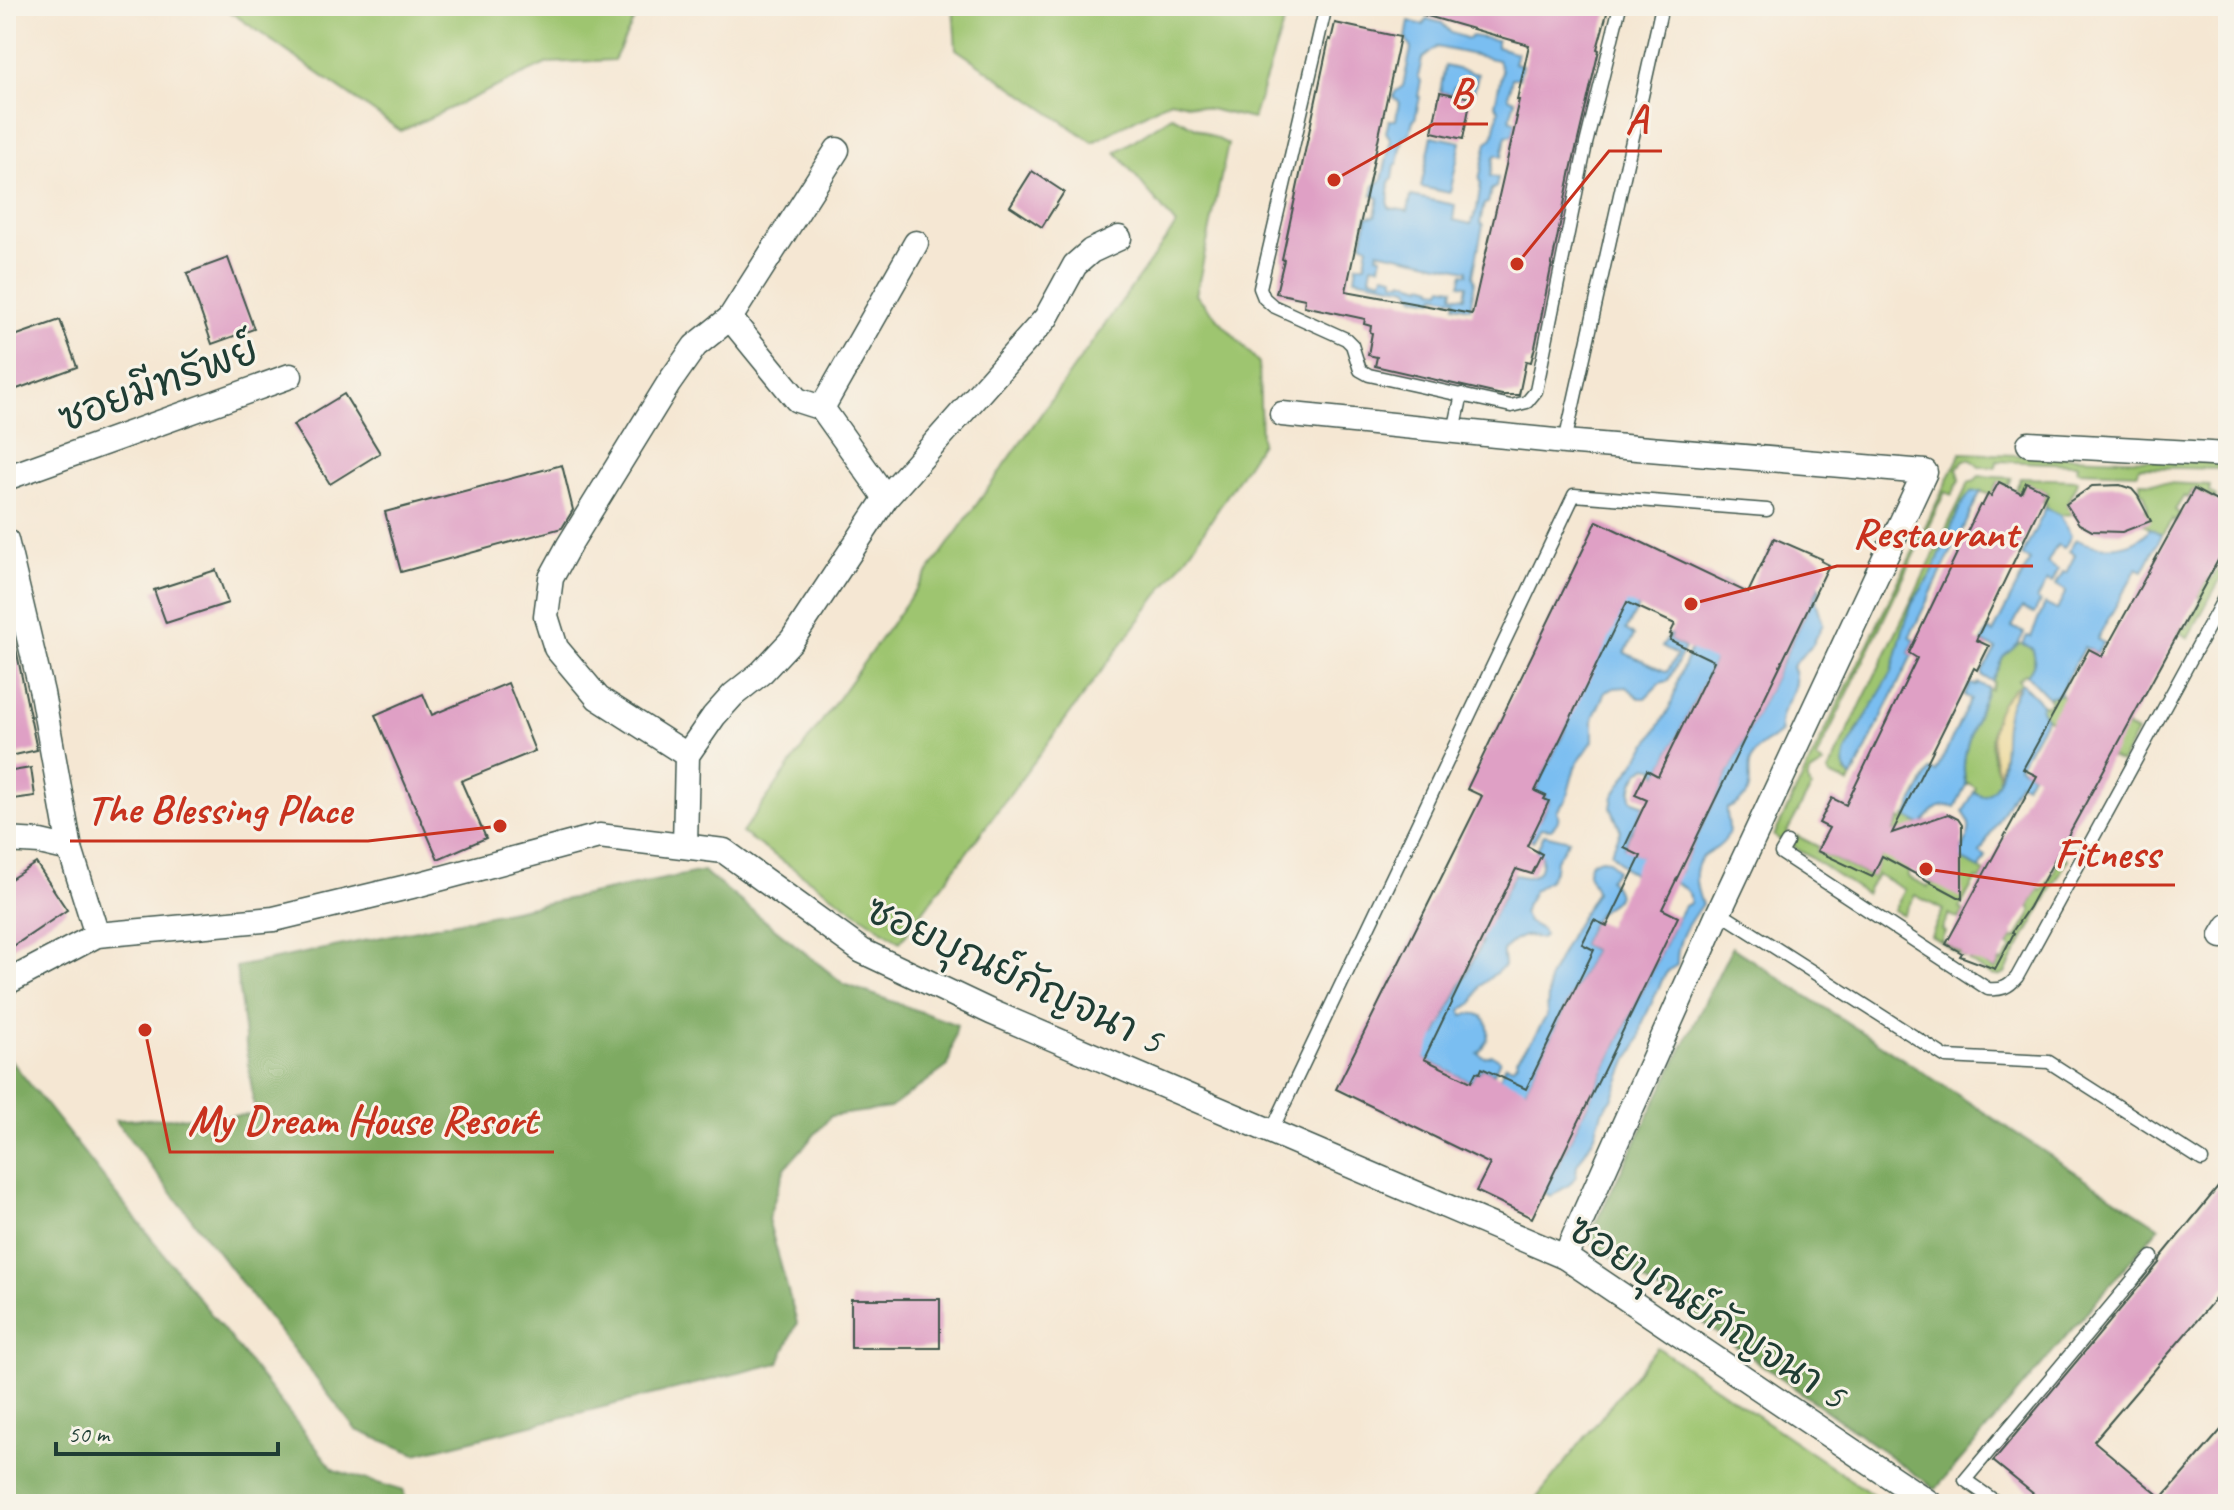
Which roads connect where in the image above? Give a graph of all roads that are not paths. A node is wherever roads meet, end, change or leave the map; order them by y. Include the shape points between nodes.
1 (1326, 6) edge
2 (1620, 6) edge
3 (1662, 6) edge
4 (837, 150) dead end
5 (1119, 238) dead end
6 (916, 243) dead end
7 (730, 318) junction
8 (290, 376) dead end
9 (1462, 394) junction
10 (822, 408) junction
11 (1282, 414) dead end
12 (1454, 431) junction
13 (1565, 442) junction
14 (2029, 444) dead end
15 (2228, 455) edge
16 (6, 478) edge
17 (886, 498) junction
18 (1767, 510) dead end
19 (6, 540) edge
20 (2228, 591) edge
21 (687, 755) junction
22 (6, 840) edge
23 (1771, 845) junction
24 (685, 846) junction
25 (70, 849) junction
26 (1719, 912) junction
27 (97, 935) junction
28 (6, 983) edge
29 (1271, 1132) junction
30 (2202, 1160) dead end
31 (1565, 1257) junction
32 (2152, 1257) dead end
33 (1931, 1504) edge
34 (1999, 1504) edge

1 - 9 lane via 1260,288 1273,306 1346,339 1360,370 1369,375
2 - 9 lane via 1536,391 1527,402 1511,406
3 - 13 lane
4 - 7 street
5 - 17 street via 1075,265 1046,318
6 - 10 street
7 - 10 street via 797,400
7 - 21 street via 695,346 669,383 551,578 546,616 556,648 598,698
8 - 16 street, ซอยมีทรัพย์
9 - 12 lane
10 - 17 street
11 - 12 street
12 - 13 street
13 - 23 street via 1925,472
14 - 15 street
17 - 21 street via 792,640 733,695
18 - 29 lane via 1574,495
19 - 25 street via 42,693
20 - 23 lane via 2010,986 1988,989
21 - 24 street
22 - 25 street
23 - 26 street
24 - 27 street, ซอยบุณย์กัญจนา 5 via 599,836 274,919
24 - 29 street, ซอยบุณย์กัญจนา 5 via 724,851 862,951
25 - 27 street
26 - 30 lane via 1946,1057 2049,1062
26 - 31 street
27 - 28 street, ซอยบุณย์กัญจนา 5
29 - 31 street, ซอยบุณย์กัญจนา 5
31 - 33 street, ซอยบุณย์กัญจนา 5
32 - 34 lane via 1965,1480

